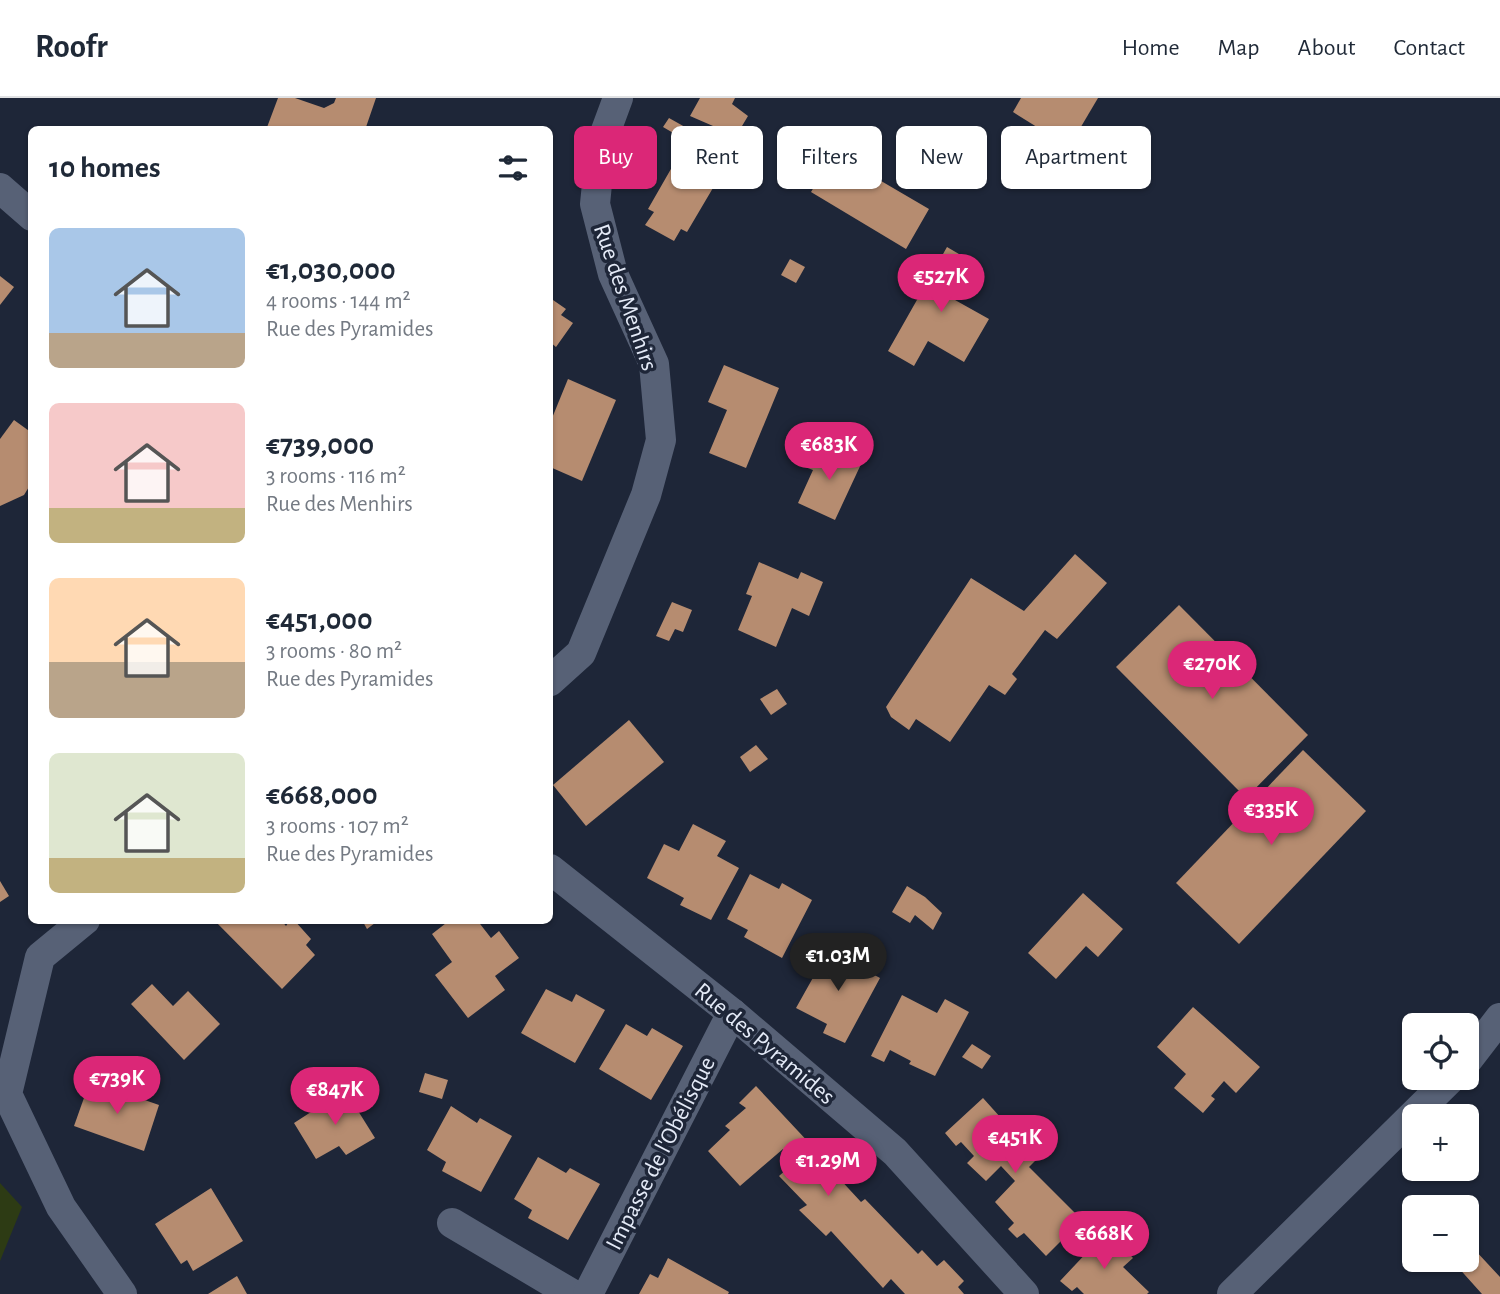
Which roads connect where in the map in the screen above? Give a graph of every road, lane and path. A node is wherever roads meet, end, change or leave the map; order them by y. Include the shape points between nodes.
1 (618, 98) edge
2 (0, 188) edge
3 (28, 212) edge
4 (553, 678) edge
5 (553, 871) edge
6 (80, 924) edge
7 (732, 1013) junction
8 (1500, 1018) edge
9 (1479, 1047) edge
10 (1439, 1090) edge
11 (452, 1223) dead end
12 (122, 1294) edge
13 (572, 1294) edge
14 (588, 1294) edge
15 (1024, 1294) edge
16 (1232, 1294) edge

1 - 4 street, Rue des Menhirs via 601,144 595,204 613,274 653,364 661,440 646,495 581,653
2 - 3 street
5 - 7 street, Rue des Pyramides
6 - 12 street via 40,957 6,1094 61,1208
7 - 14 street, Impasse de l'Obélisque
7 - 15 street, Rue des Pyramides via 895,1152
8 - 9 street
10 - 16 street
11 - 13 street

